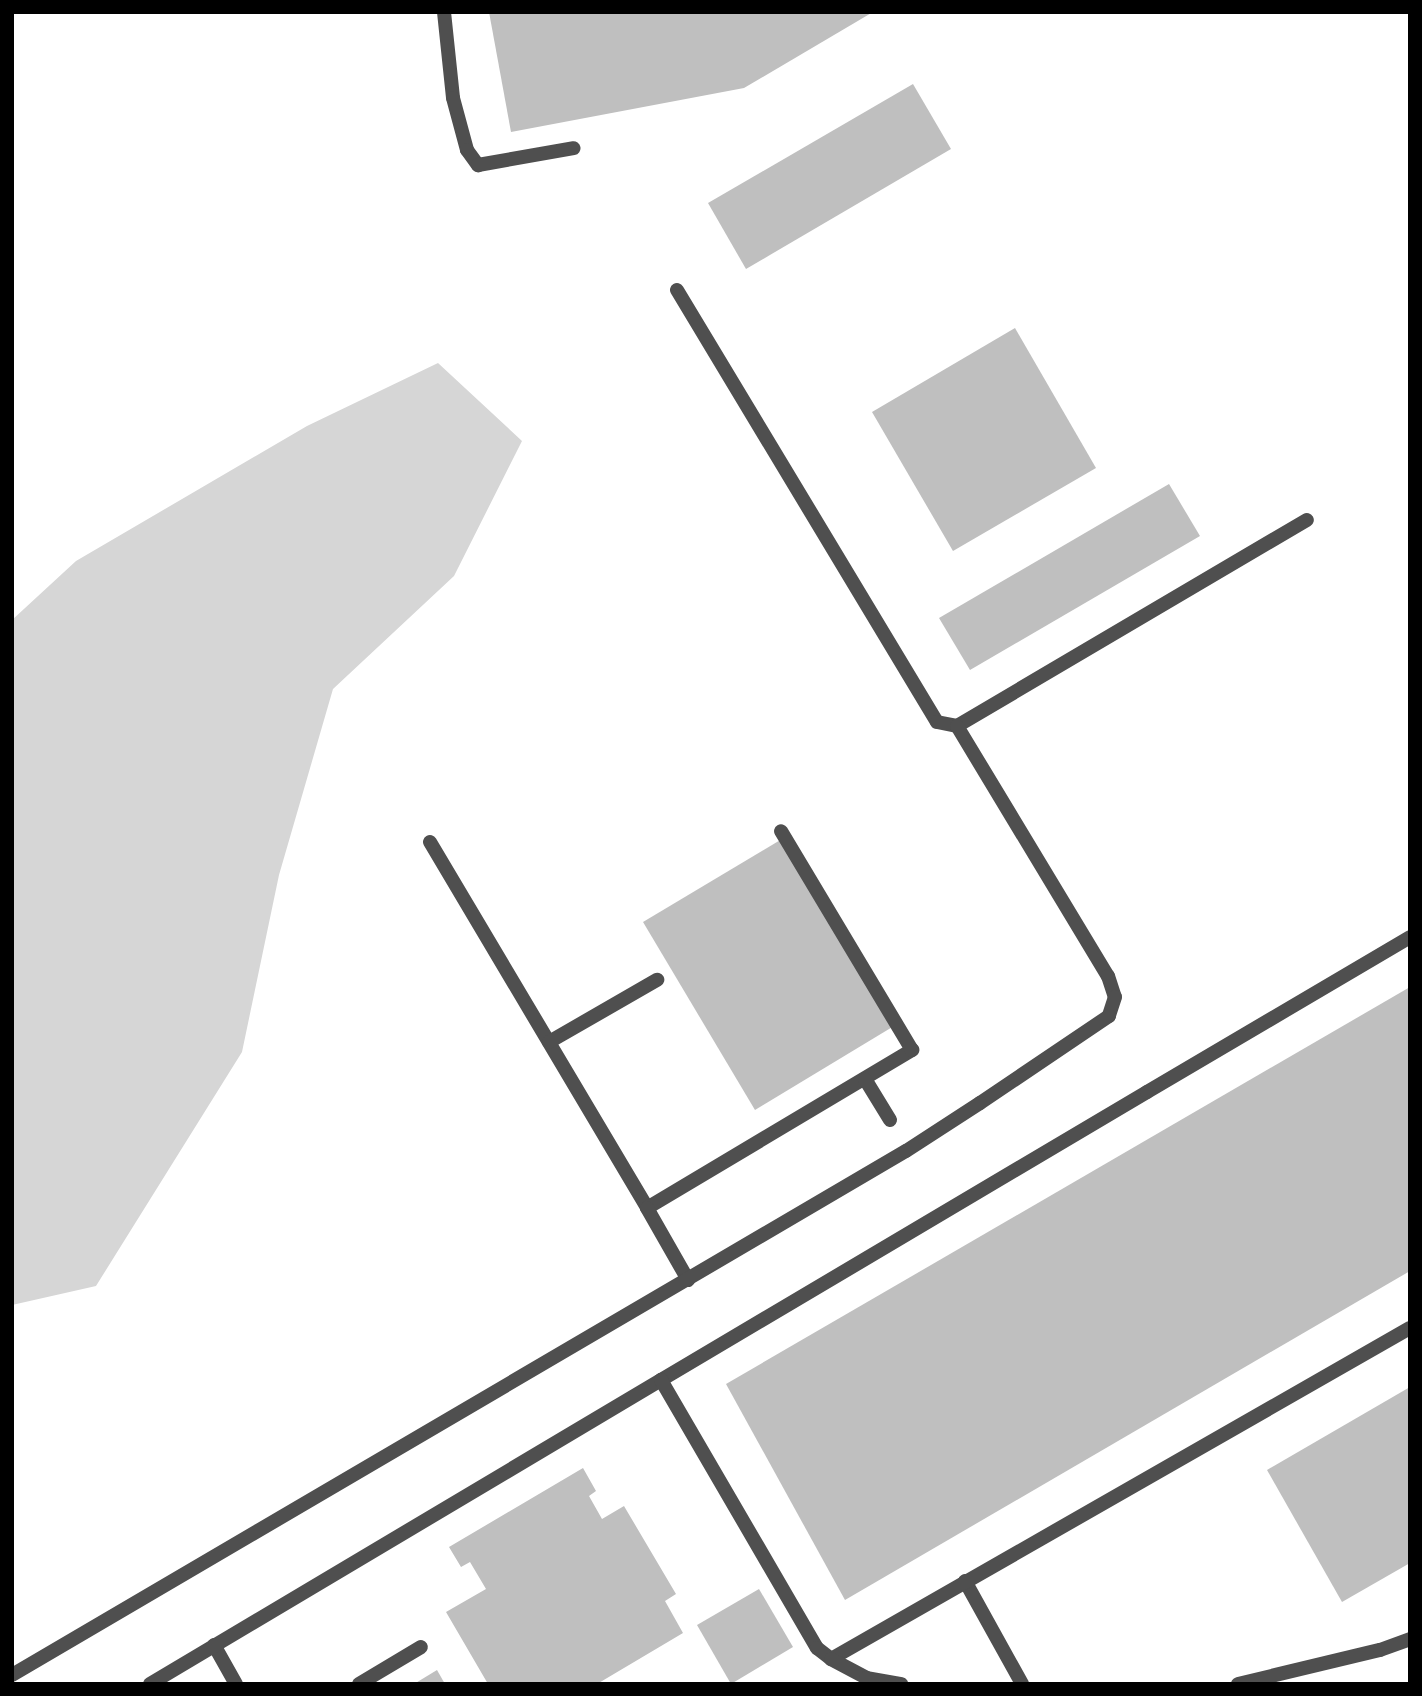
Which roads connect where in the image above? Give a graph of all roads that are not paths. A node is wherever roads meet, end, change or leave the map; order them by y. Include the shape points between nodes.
1 (444, 12) edge
2 (574, 148) dead end
3 (677, 290) dead end
4 (1307, 520) dead end
5 (957, 726) junction
6 (781, 831) dead end
7 (430, 842) dead end
8 (1410, 937) edge
9 (657, 980) dead end
10 (549, 1042) junction
11 (865, 1079) junction
12 (890, 1121) dead end
13 (647, 1208) junction
14 (688, 1280) junction
15 (1410, 1328) edge
16 (661, 1380) junction
17 (965, 1581) junction
18 (1410, 1639) edge
19 (214, 1645) junction
20 (421, 1647) dead end
21 (831, 1659) junction
22 (12, 1675) edge
23 (150, 1684) edge
24 (236, 1684) edge
25 (359, 1684) edge
26 (901, 1684) edge
27 (1023, 1684) edge
28 (1238, 1684) edge

1 - 2 street via 453,97 467,150 478,165
3 - 5 street via 937,722
4 - 5 street
5 - 14 street via 1108,976 1115,997 1109,1016 906,1152
6 - 11 street via 912,1050
7 - 10 street
8 - 16 street
9 - 10 street
10 - 13 street
11 - 12 street
11 - 13 street
13 - 14 street
14 - 22 street
15 - 17 street
16 - 19 street
16 - 21 street via 808,1636
17 - 21 street
17 - 27 street
18 - 28 street
19 - 23 street
19 - 24 street
20 - 25 street
21 - 26 street via 866,1678

